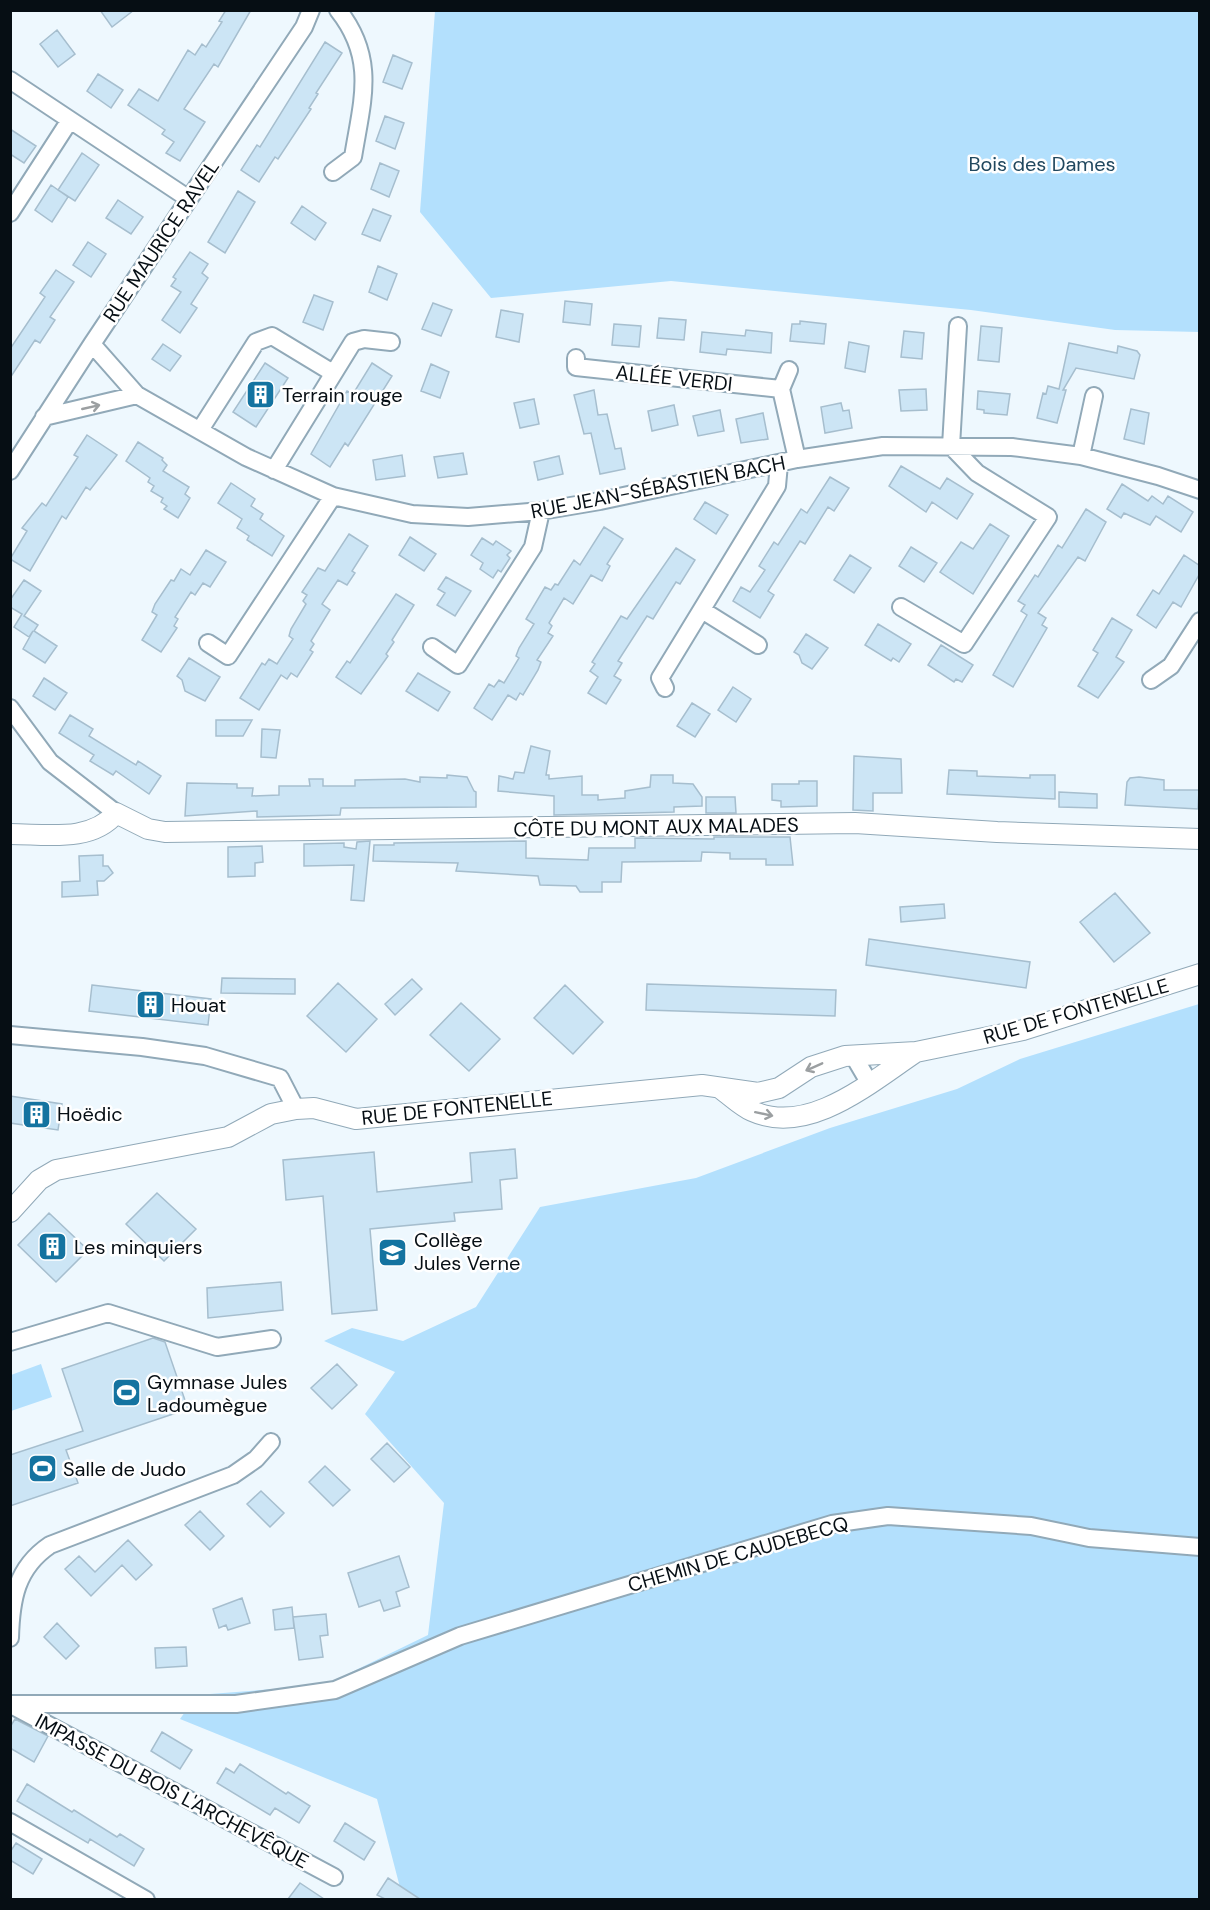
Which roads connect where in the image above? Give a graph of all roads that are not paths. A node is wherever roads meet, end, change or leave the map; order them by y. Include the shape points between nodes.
1 (311, 10) edge
2 (338, 10) edge
3 (10, 81) edge
4 (70, 120) junction
5 (333, 172) dead end
6 (189, 199) junction
7 (10, 213) edge
8 (958, 327) dead end
9 (391, 342) dead end
10 (92, 344) junction
11 (576, 358) dead end
12 (789, 370) dead end
13 (333, 373) junction
14 (781, 389) junction
15 (137, 395) junction
16 (1094, 396) dead end
17 (44, 417) junction
18 (200, 430) junction
19 (951, 447) junction
20 (1081, 456) junction
21 (797, 459) junction
22 (779, 464) junction
23 (274, 470) junction
24 (10, 471) edge
25 (1200, 490) edge
26 (333, 496) junction
27 (541, 511) junction
28 (901, 607) dead end
29 (702, 610) junction
30 (1200, 621) edge
31 (208, 643) dead end
32 (758, 645) dead end
33 (432, 647) dead end
34 (1151, 680) dead end
35 (665, 688) dead end
36 (10, 708) edge
37 (116, 813) junction
38 (10, 834) edge
39 (1200, 839) edge
40 (1200, 974) edge
41 (10, 1035) edge
42 (916, 1052) junction
43 (853, 1055) junction
44 (870, 1084) junction
45 (715, 1085) junction
46 (296, 1109) junction
47 (10, 1212) edge
48 (272, 1339) dead end
49 (10, 1342) edge
50 (271, 1442) dead end
51 (1200, 1547) edge
52 (10, 1638) edge
53 (10, 1705) edge
54 (10, 1822) edge
55 (334, 1877) dead end
56 (146, 1899) edge

1 - 6 street, RUE MAURICE RAVEL via 304,27
2 - 5 street via 354,30 361,52 364,91 353,157
3 - 4 street
4 - 6 street
4 - 7 street
6 - 10 street, RUE MAURICE RAVEL
8 - 19 street
9 - 13 street via 353,342
10 - 15 street, RUE JEAN-SÉBASTIEN BACH
10 - 17 street, RUE MAURICE RAVEL
11 - 14 street, ALLÉE VERDI via 576,367
12 - 14 street
13 - 18 street via 272,336 256,342
13 - 23 street
14 - 21 street
17 -> 15 street
15 - 18 street, RUE JEAN-SÉBASTIEN BACH
16 - 20 street
17 - 24 street, RUE MAURICE RAVEL
18 - 23 street, RUE JEAN-SÉBASTIEN BACH
19 - 20 street, RUE JEAN-SÉBASTIEN BACH via 1012,447
19 - 21 street, RUE JEAN-SÉBASTIEN BACH via 883,446
19 - 28 street via 977,473 1048,517 964,644
20 - 25 street, RUE JEAN-SÉBASTIEN BACH
21 - 22 street, RUE JEAN-SÉBASTIEN BACH
22 - 27 street, RUE JEAN-SÉBASTIEN BACH
22 - 29 street via 777,486
23 - 26 street, RUE JEAN-SÉBASTIEN BACH
26 - 27 street, RUE JEAN-SÉBASTIEN BACH via 412,514 468,517
26 - 31 street via 228,656
27 - 33 street via 533,547 458,665
29 - 32 street
29 - 35 street via 660,678
30 - 34 street via 1171,666
36 - 37 street via 50,762
37 - 38 street via 105,825 84,833
37 - 39 street, CÔTE DU MONT AUX MALADES via 148,829 165,832 855,823
40 - 42 street, RUE DE FONTENELLE via 1023,1030
41 - 46 street via 206,1056 280,1078
42 - 43 street, RUE DE FONTENELLE
42 - 44 street, RUE DE FONTENELLE
43 - 44 street
43 -> 45 street, RUE DE FONTENELLE via 811,1067 779,1088 758,1093
45 -> 44 street, RUE DE FONTENELLE via 752,1111 775,1116 801,1115 820,1109
45 - 46 street, RUE DE FONTENELLE via 356,1119 314,1108
46 - 47 street, RUE DE FONTENELLE via 271,1114 228,1137 56,1170 39,1180
48 - 49 street via 217,1347 108,1312
50 - 52 street via 256,1459 233,1475 50,1545 35,1555 19,1578 11,1608
51 - 53 street, CHEMIN DE CAUDEBECQ via 1089,1538 1031,1526 888,1516 832,1524 460,1636 335,1690 236,1704
53 - 55 street, IMPASSE DU BOIS L'ARCHEVÊQUE
54 - 56 street

